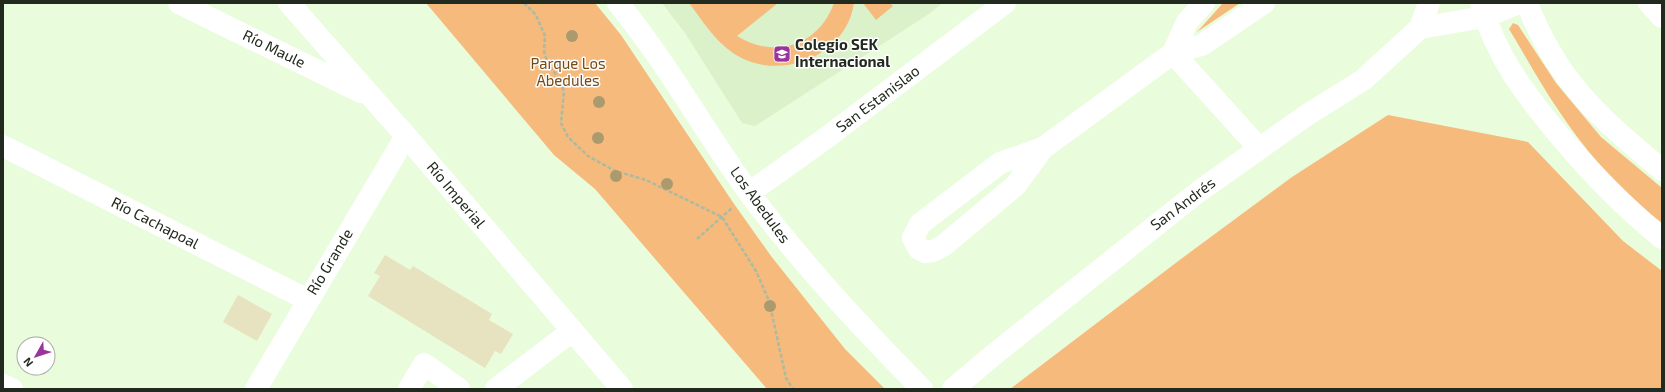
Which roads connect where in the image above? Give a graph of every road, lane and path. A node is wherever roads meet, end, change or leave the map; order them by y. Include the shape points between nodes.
1 (179, 3) edge
2 (289, 3) edge
3 (524, 3) edge
4 (618, 3) edge
5 (1005, 3) edge
6 (1204, 3) edge
7 (1264, 3) edge
8 (1429, 3) edge
9 (1518, 3) edge
10 (1527, 3) edge
11 (1649, 3) edge
12 (1482, 10) edge
13 (1662, 17) edge
14 (1420, 28) junction
15 (1172, 53) junction
16 (369, 96) junction
17 (406, 136) junction
18 (3, 146) edge
19 (1043, 148) junction
20 (1259, 148) junction
21 (1662, 170) edge
22 (749, 193) junction
23 (722, 217) junction
24 (1662, 238) edge
25 (697, 240) dead end
26 (308, 300) junction
27 (572, 331) junction
28 (3, 385) edge
29 (12, 389) edge
30 (256, 389) edge
31 (409, 389) edge
32 (459, 389) edge
33 (496, 389) edge
34 (622, 389) edge
35 (793, 389) edge
36 (922, 389) edge
37 (953, 389) edge

1 - 16 street, Río Maule
2 - 16 street, Río Imperial
3 - 23 path via 536,15 545,36 544,51 548,65 559,78 564,92 561,123 568,137 588,156 615,171 646,180
4 - 22 street, Los Abedules via 677,85
5 - 22 street, San Estanislao via 832,134
6 - 15 street via 1187,22
7 - 15 street via 1202,45
8 - 14 street, San Andrés
9 - 12 street
10 - 21 street via 1545,43 1574,88 1611,127
11 - 13 street
12 - 14 street
12 - 24 street via 1508,69 1529,98 1582,162 1634,215
14 - 20 street, San Andrés via 1363,80
15 - 19 street
15 - 20 street
16 - 17 street, Río Imperial
17 - 26 street, Río Grande
17 - 27 street, Río Imperial
18 - 26 street, Río Cachapoal
19 - 19 street via 1000,163 920,224 913,238 915,244 925,252 943,246 1016,185
20 - 37 street, San Andrés via 1110,261
22 - 23 path
22 - 36 street, Los Abedules via 788,244 850,316
23 - 25 path
23 - 35 path via 756,271 769,301 786,378
26 - 30 street, Río Grande
27 - 33 street
27 - 34 street, Río Imperial
28 - 29 street
31 - 32 street via 424,364

